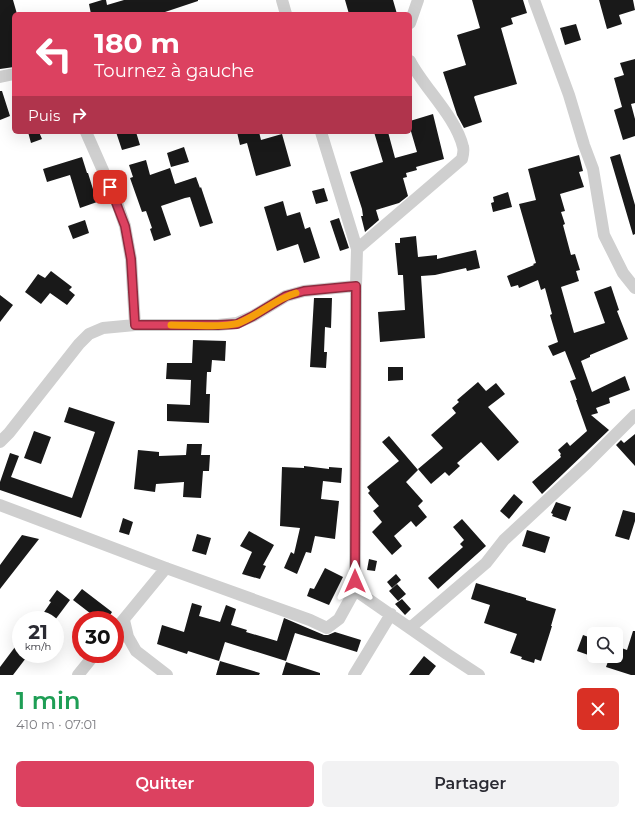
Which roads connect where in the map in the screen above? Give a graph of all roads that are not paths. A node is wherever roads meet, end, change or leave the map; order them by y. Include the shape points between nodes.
1 (282, 0) edge
2 (418, 0) edge
3 (534, 0) edge
4 (285, 12) edge
5 (412, 17) edge
6 (412, 65) edge
7 (12, 74) edge
8 (0, 77) edge
9 (87, 134) edge
10 (322, 134) edge
11 (357, 249) junction
12 (356, 286) junction
13 (635, 288) edge
14 (135, 325) junction
15 (635, 415) edge
16 (0, 442) edge
17 (0, 505) edge
18 (166, 568) junction
19 (355, 590) junction
20 (391, 614) junction
21 (124, 620) joint
22 (410, 628) junction
23 (88, 663) edge
24 (78, 675) edge
25 (167, 675) edge
26 (354, 675) edge
27 (479, 675) edge

1 - 4 street
2 - 5 street
3 - 13 street via 593,169 604,235 623,273
6 - 11 street via 457,130 463,148 462,159
7 - 8 street
9 - 14 street via 125,226 131,259
10 - 11 street
11 - 12 street
12 - 14 street via 304,291 286,296 237,324
12 - 19 street
14 - 16 street via 103,328 89,334
15 - 22 street via 504,540 486,563
17 - 18 street
18 - 19 street via 327,628 339,619
18 - 21 street
19 - 20 street
20 - 22 street
20 - 26 street
21 - 25 street via 128,637 136,650
22 - 27 street
23 - 24 street

